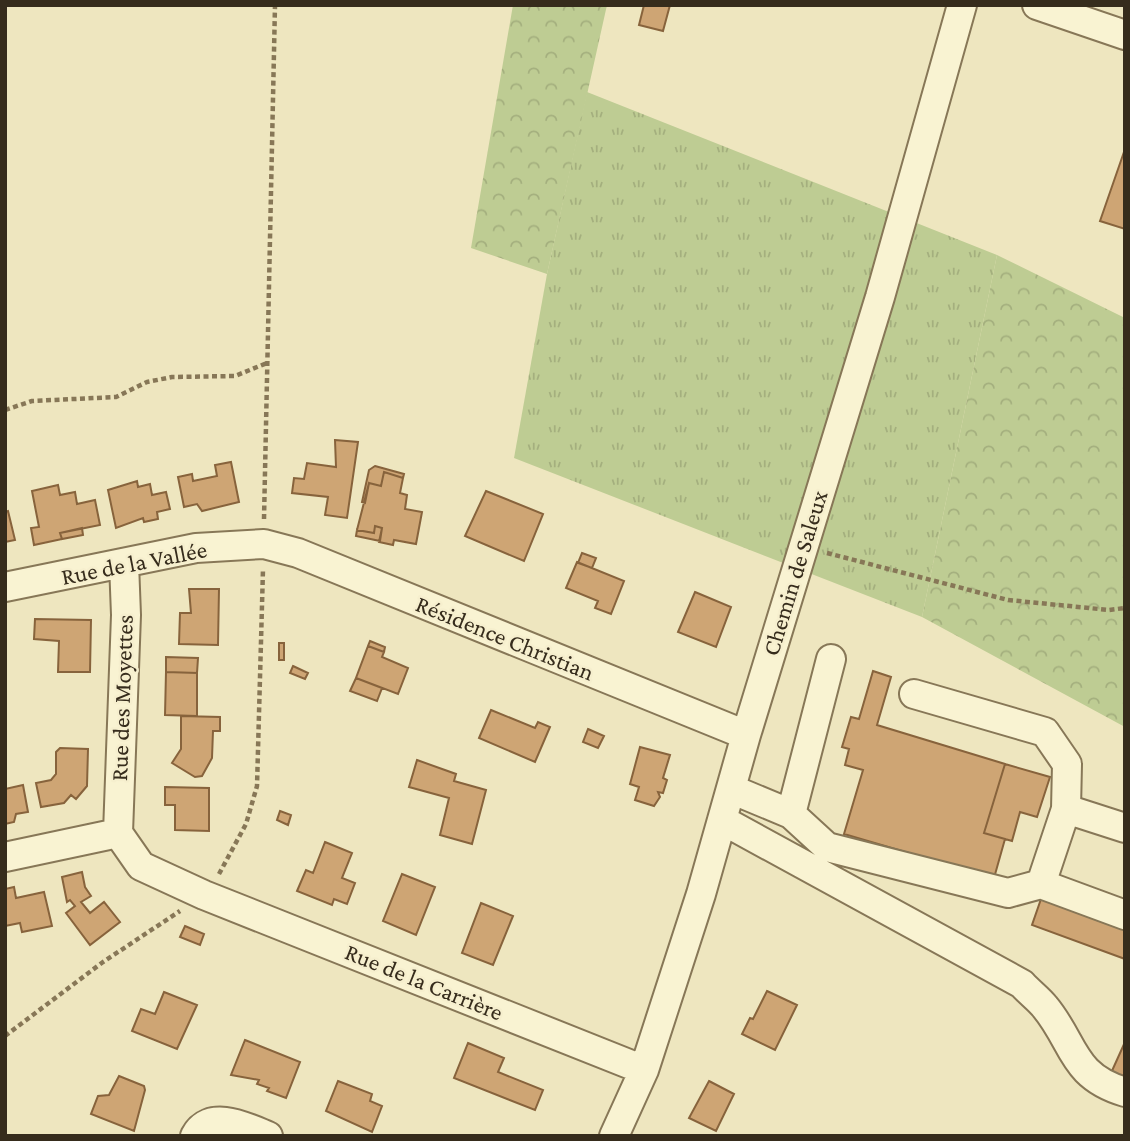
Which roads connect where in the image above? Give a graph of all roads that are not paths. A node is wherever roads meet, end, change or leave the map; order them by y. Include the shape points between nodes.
1 (962, 5) edge
2 (1037, 5) edge
3 (1125, 35) edge
4 (264, 544) joint
5 (124, 564) junction
6 (5, 587) edge
7 (831, 659) dead end
8 (914, 694) dead end
9 (746, 735) junction
10 (731, 789) junction
11 (1066, 808) junction
12 (791, 814) junction
13 (722, 820) junction
14 (1125, 828) edge
15 (118, 833) junction
16 (5, 857) edge
17 (1041, 884) junction
18 (1125, 915) edge
19 (644, 1070) junction
20 (1125, 1092) edge
21 (195, 1136) edge
22 (268, 1136) edge
23 (614, 1136) edge

1 - 9 street, Chemin de Saleux via 880,297
2 - 3 street
4 - 5 street, Rue de la Vallée via 196,548
4 - 9 street, Résidence Christian via 298,553
5 - 6 street, Rue de la Vallée
5 - 15 street, Rue des Moyettes
7 - 12 street
8 - 11 street via 1045,732 1067,764
9 - 10 street, Chemin de Saleux
10 - 12 street
10 - 13 street, Chemin de Saleux
11 - 14 street
11 - 17 street
12 - 17 street via 827,846 1008,893
13 - 19 street, Chemin de Saleux
13 - 20 street via 1022,984 1046,1008 1087,1073
15 - 16 street
15 - 19 street, Rue de la Carrière via 141,866 204,895
17 - 18 street
19 - 23 street, Chemin de Saleux
21 - 22 street via 213,1123 233,1122

